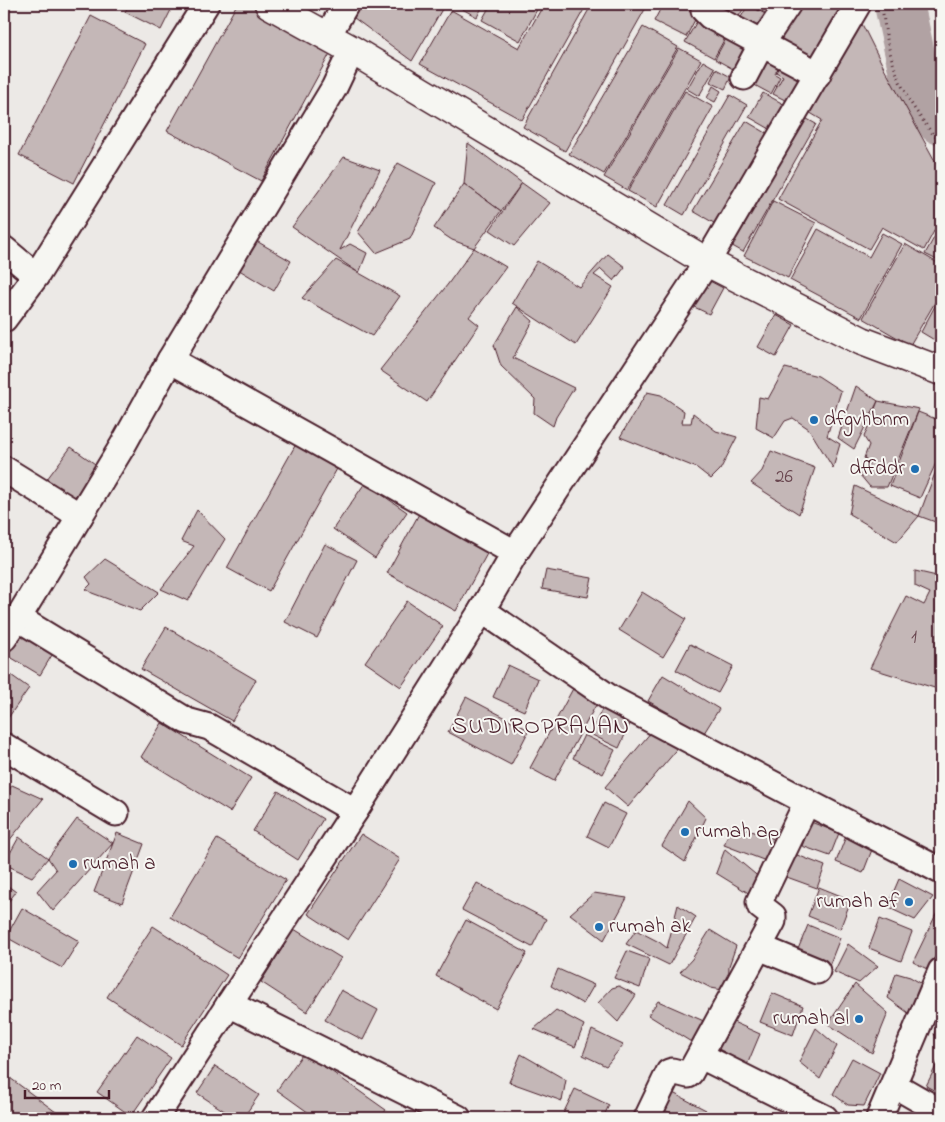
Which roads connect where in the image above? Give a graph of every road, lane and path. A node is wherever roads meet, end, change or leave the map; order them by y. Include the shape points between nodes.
1 (206, 4) edge
2 (269, 4) edge
3 (346, 4) edge
4 (704, 4) edge
5 (785, 4) edge
6 (858, 4) edge
7 (883, 11) dead end
8 (328, 37) junction
9 (762, 43) junction
10 (352, 50) junction
11 (818, 74) junction
12 (744, 77) dead end
13 (941, 143) edge
14 (4, 249) edge
15 (707, 262) junction
16 (36, 276) junction
17 (4, 319) edge
18 (170, 360) junction
19 (941, 371) edge
20 (4, 469) edge
21 (80, 516) junction
22 (515, 553) junction
23 (482, 610) junction
24 (18, 618) junction
25 (4, 638) edge
26 (4, 746) edge
27 (807, 802) junction
28 (355, 810) junction
29 (116, 813) dead end
30 (941, 871) edge
31 (759, 947) junction
32 (817, 971) dead end
33 (941, 971) edge
34 (230, 1004) junction
35 (701, 1056) junction
36 (894, 1085) junction
37 (941, 1112) edge
38 (155, 1118) edge
39 (458, 1118) edge
40 (647, 1118) edge
41 (824, 1118) edge
42 (879, 1118) edge

1 - 16 street
2 - 8 main road
3 - 8 street
4 - 9 street via 704,10 710,16
5 - 9 street
6 - 11 street
7 - 13 path via 898,80 912,106
8 - 10 main road
9 - 11 street
9 - 12 street
10 - 15 main road
10 - 18 street via 334,88
11 - 15 street
14 - 16 street
15 - 19 main road via 862,341
15 - 22 street
16 - 17 street
18 - 21 street
18 - 22 street
20 - 21 street
21 - 24 street
22 - 23 street
23 - 27 street via 610,698
23 - 28 street
24 - 25 street
24 - 28 street via 187,721 210,727
26 - 29 street
27 - 30 street
27 - 31 street via 759,902 774,918
28 - 34 street
31 - 32 street
31 - 35 street
33 - 36 street
34 - 38 street
34 - 39 street
35 - 40 street via 688,1075 669,1072
35 - 41 street
36 - 37 street
36 - 42 street

